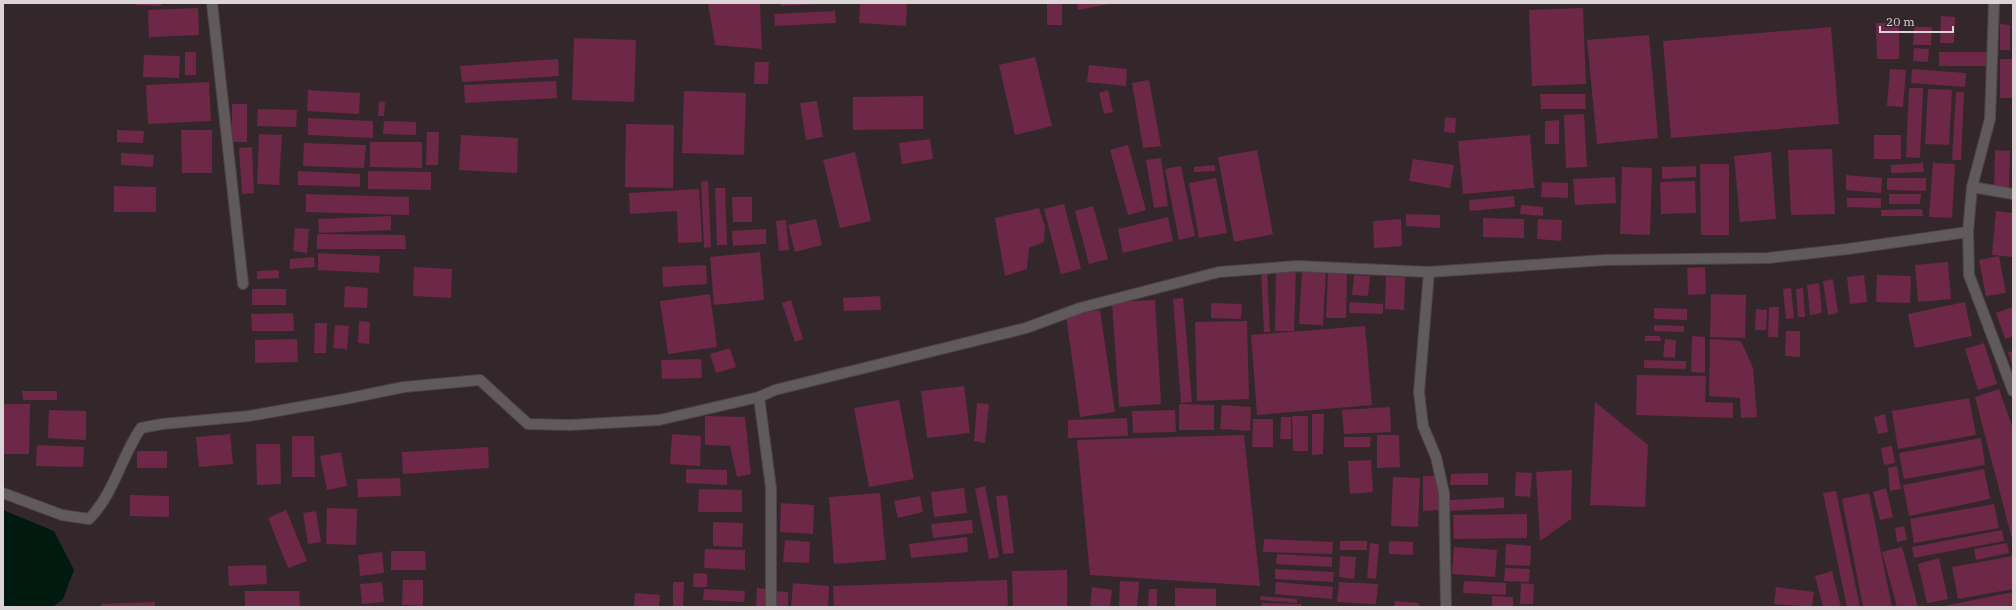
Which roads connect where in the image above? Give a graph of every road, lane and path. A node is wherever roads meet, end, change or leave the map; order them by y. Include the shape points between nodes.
1 (212, 3) edge
2 (1994, 3) edge
3 (1972, 187) junction
4 (2013, 194) edge
5 (1968, 232) junction
6 (1428, 272) junction
7 (243, 284) dead end
8 (2013, 391) edge
9 (759, 397) junction
10 (3, 493) edge
11 (771, 607) edge
12 (1446, 607) edge

1 - 7 street
2 - 3 street via 1990,119
3 - 4 street
3 - 5 street
5 - 6 street via 1768,258 1605,260
5 - 8 street via 1968,275
6 - 9 street via 1297,266 1219,272 1080,308 1026,328 775,390
6 - 12 street via 1419,392 1423,426 1436,457 1444,493
9 - 10 street via 659,420 570,425 528,424 480,380 404,387 249,416 141,428 130,443 101,507 89,519 62,515
9 - 11 street via 771,488

